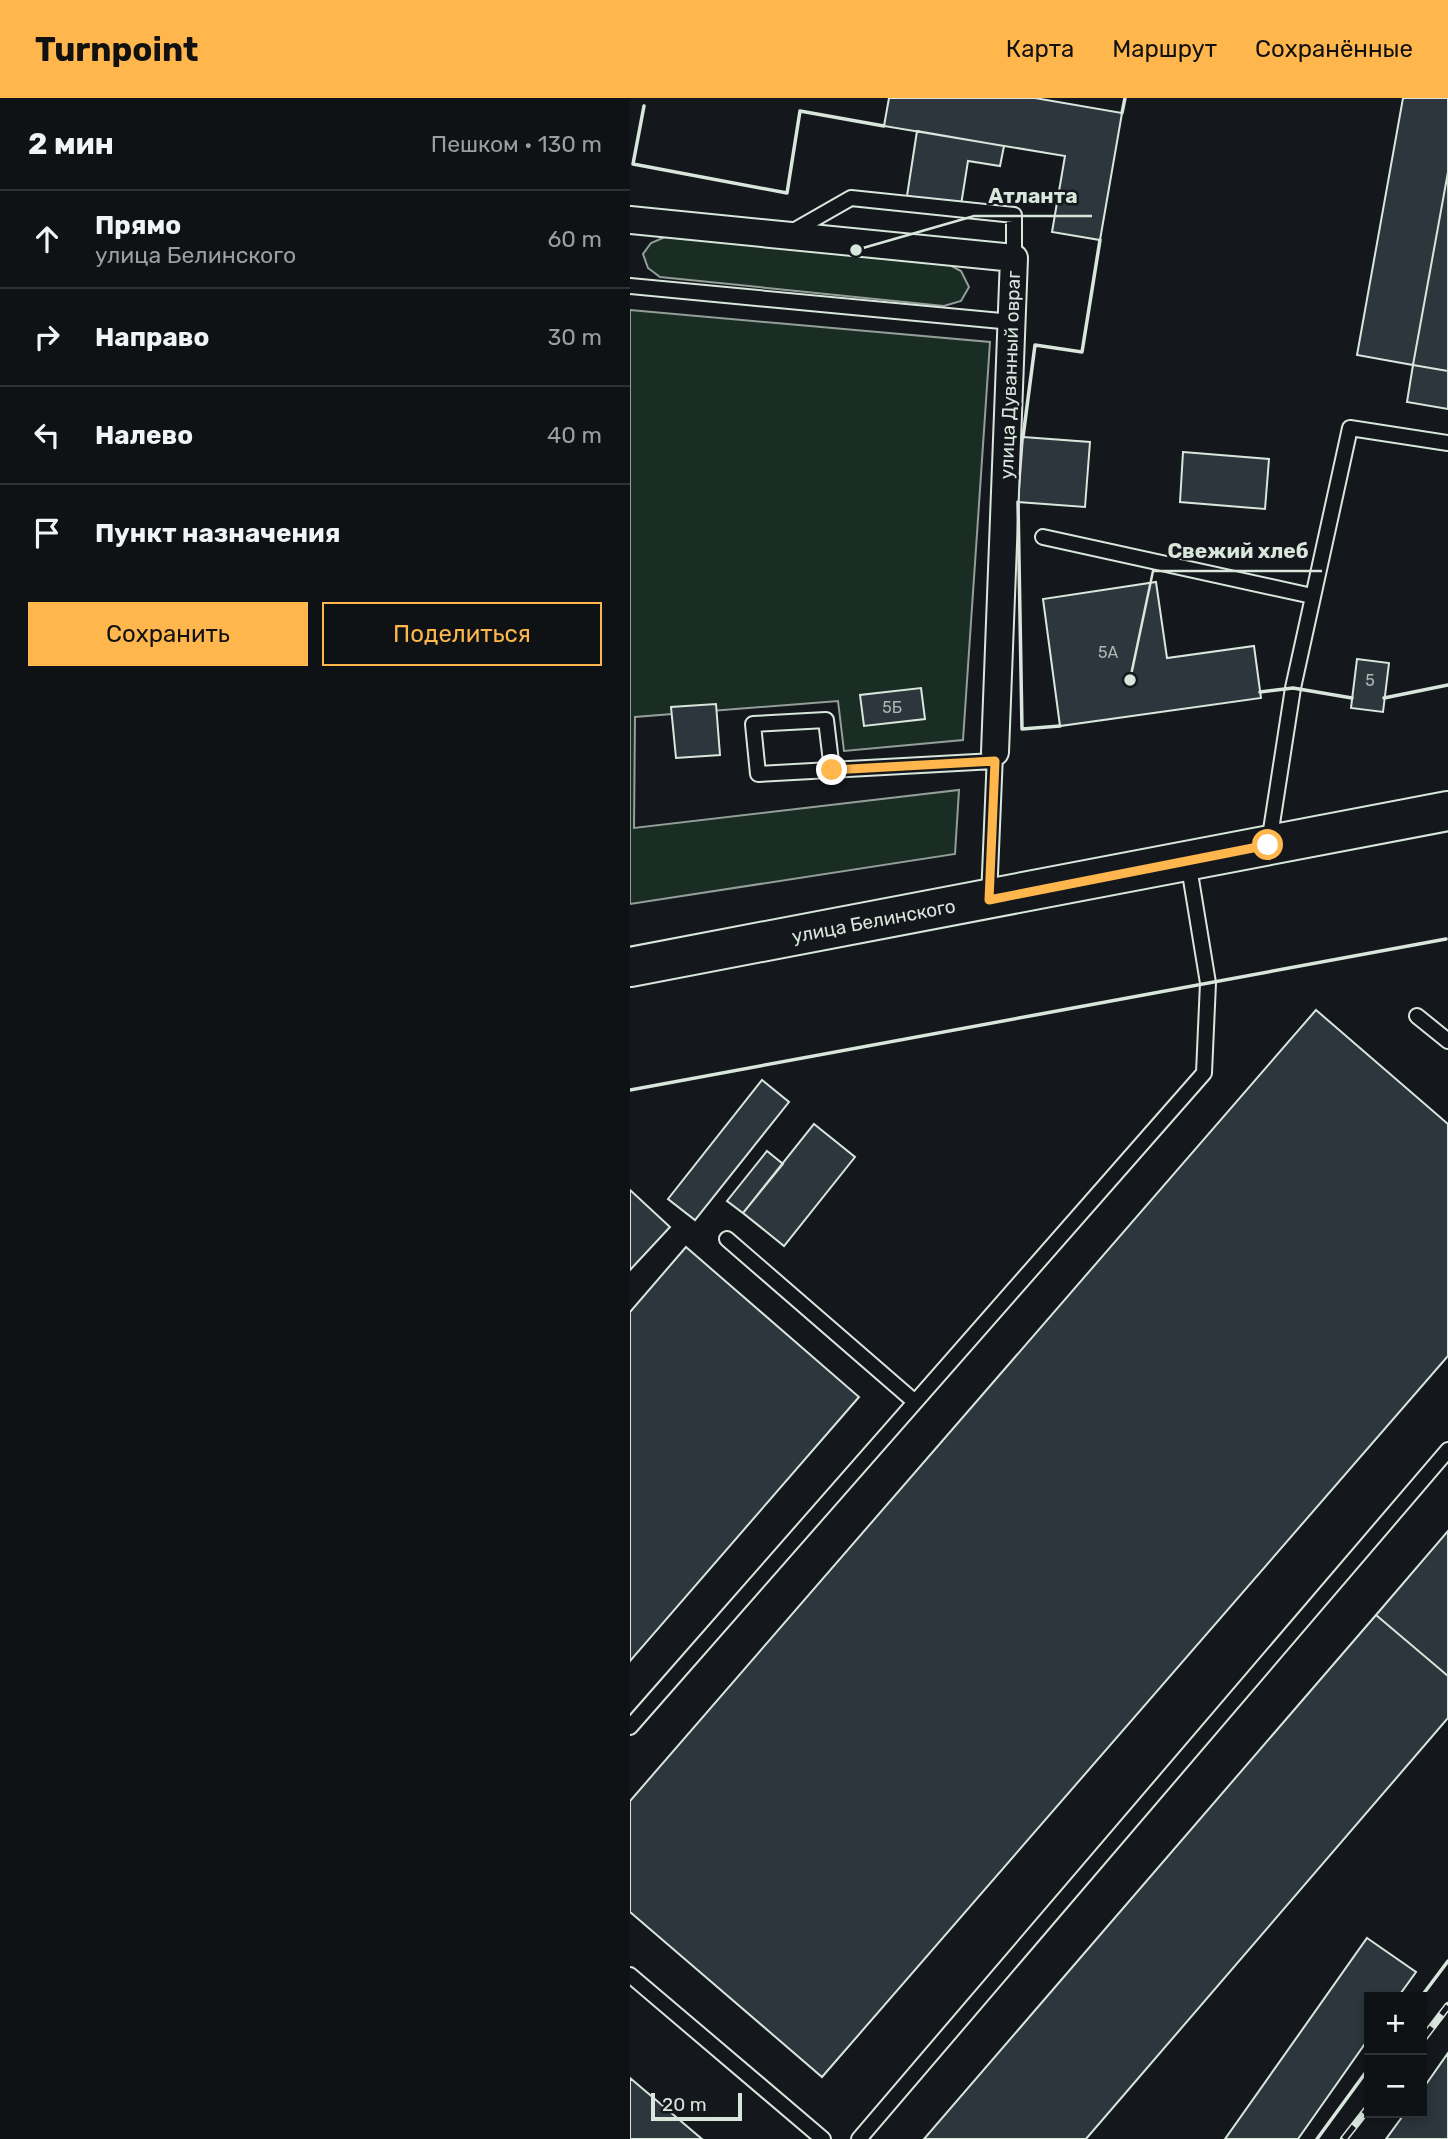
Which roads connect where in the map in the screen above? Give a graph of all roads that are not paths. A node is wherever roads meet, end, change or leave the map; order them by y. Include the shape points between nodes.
1 (630, 220) edge
2 (783, 236) junction
3 (1014, 258) junction
4 (630, 286) edge
5 (1012, 322) junction
6 (1448, 443) edge
7 (1043, 537) dead end
8 (1312, 596) junction
9 (995, 757) junction
10 (832, 770) junction
11 (1448, 811) edge
12 (1268, 845) junction
13 (1187, 860) junction
14 (989, 900) junction
15 (630, 967) edge
16 (1417, 1016) dead end
17 (1448, 1041) edge
18 (727, 1239) dead end
19 (915, 1402) junction
20 (1448, 1450) edge
21 (630, 1727) edge
22 (630, 1975) edge
23 (824, 2139) edge
24 (859, 2139) edge

1 - 2 street, улица Дуванный овраг
2 - 3 street, улица Дуванный овраг
2 - 3 lane via 850,198 1013,215
3 - 5 street, улица Дуванный овраг
4 - 5 lane
5 - 9 street, улица Дуванный овраг
6 - 8 lane via 1350,428
7 - 8 lane
8 - 12 lane
9 - 10 lane
9 - 14 lane
10 - 10 lane via 758,774 753,724 826,720
11 - 12 street, улица Белинского
12 - 13 street, улица Белинского
13 - 14 street, улица Белинского
13 - 19 lane via 1208,984 1204,1073
14 - 15 street, улица Белинского
16 - 17 lane
18 - 19 lane
19 - 21 lane
20 - 24 lane
22 - 23 lane

